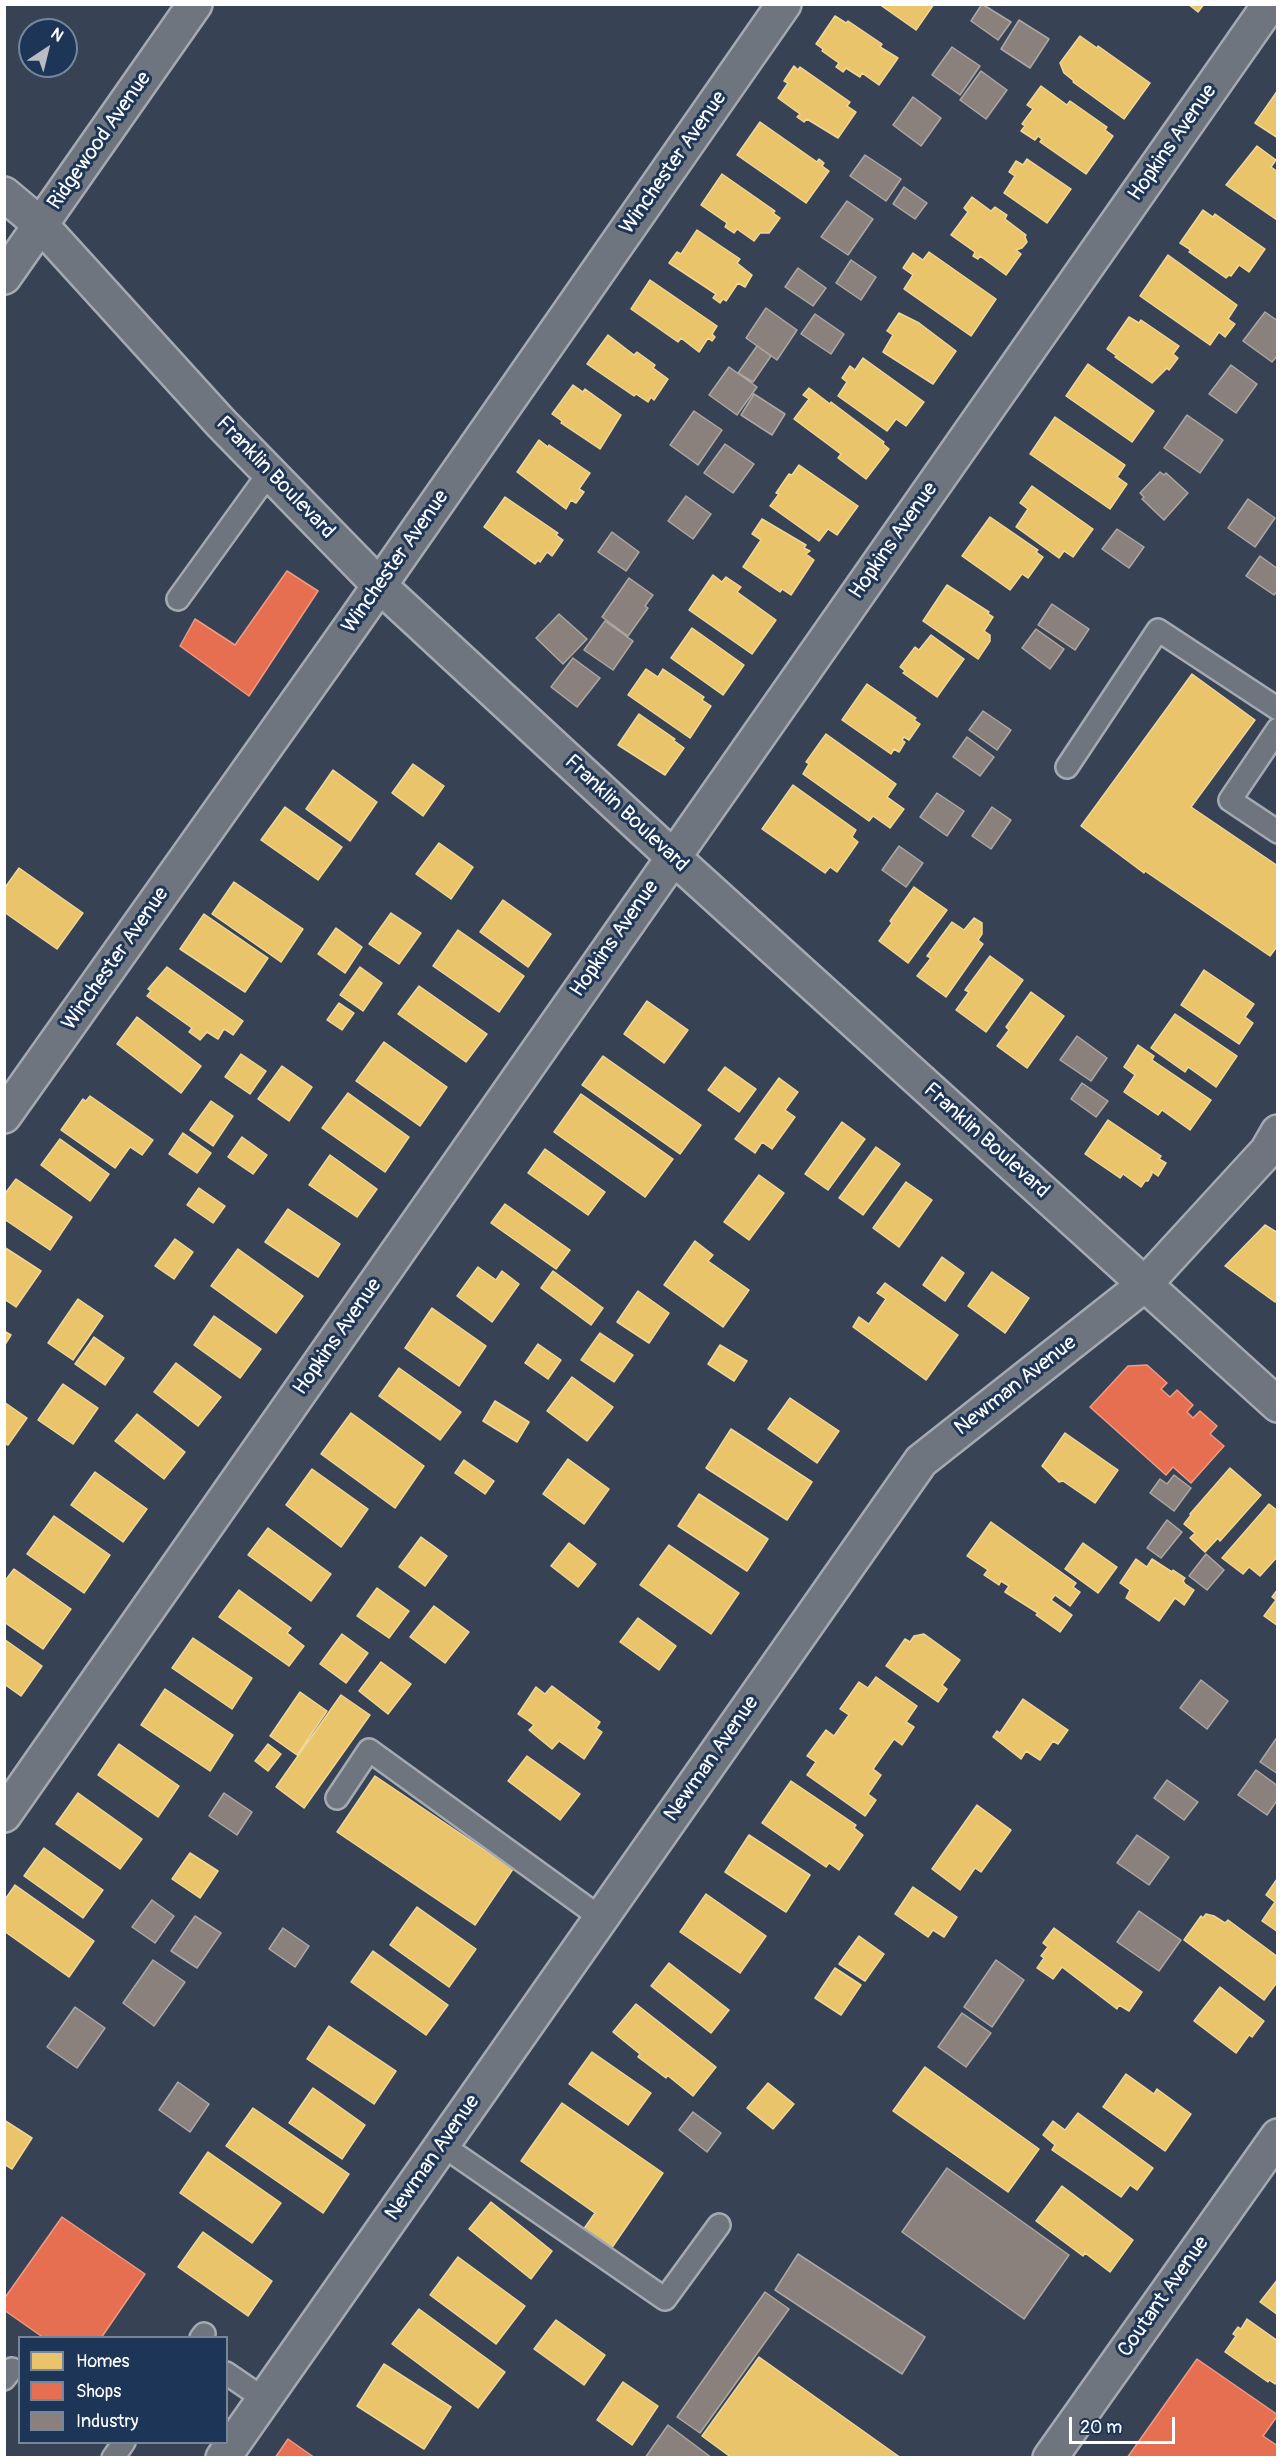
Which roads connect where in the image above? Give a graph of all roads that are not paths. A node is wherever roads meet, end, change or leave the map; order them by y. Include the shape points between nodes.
1 (195, 4) edge
2 (784, 4) edge
3 (1270, 4) edge
4 (4, 194) edge
5 (42, 225) junction
6 (4, 277) edge
7 (269, 472) junction
8 (380, 586) junction
9 (178, 599) dead end
10 (1278, 709) edge
11 (1278, 729) edge
12 (1067, 767) dead end
13 (1278, 832) edge
14 (673, 858) junction
15 (4, 1116) edge
16 (1278, 1132) edge
17 (1144, 1285) junction
18 (1278, 1405) edge
19 (337, 1798) dead end
20 (4, 1815) edge
21 (601, 1917) junction
22 (1278, 2136) edge
23 (442, 2145) junction
24 (719, 2225) dead end
25 (228, 2374) edge
26 (264, 2399) junction
27 (123, 2444) edge
28 (113, 2457) edge
29 (223, 2457) edge
30 (1050, 2457) edge

1 - 5 street, Ridgewood Avenue
2 - 8 street, Winchester Avenue
3 - 14 street, Hopkins Avenue
4 - 5 street, Franklin Boulevard
5 - 6 street, Ridgewood Avenue
5 - 7 street, Franklin Boulevard
7 - 8 street, Franklin Boulevard
7 - 9 lane
8 - 14 street, Franklin Boulevard
8 - 15 street, Winchester Avenue
10 - 12 lane via 1158,630
11 - 13 lane via 1230,800
14 - 17 street, Franklin Boulevard
14 - 20 street, Hopkins Avenue
16 - 17 street, Newman Avenue via 1267,1151
17 - 18 street, Franklin Boulevard
17 - 21 street, Newman Avenue via 921,1461
19 - 21 lane via 369,1750
21 - 23 street, Newman Avenue
22 - 30 street, Coutant Avenue
23 - 24 lane via 665,2300
23 - 26 street, Newman Avenue
25 - 26 lane
26 - 29 street, Newman Avenue
27 - 28 lane

